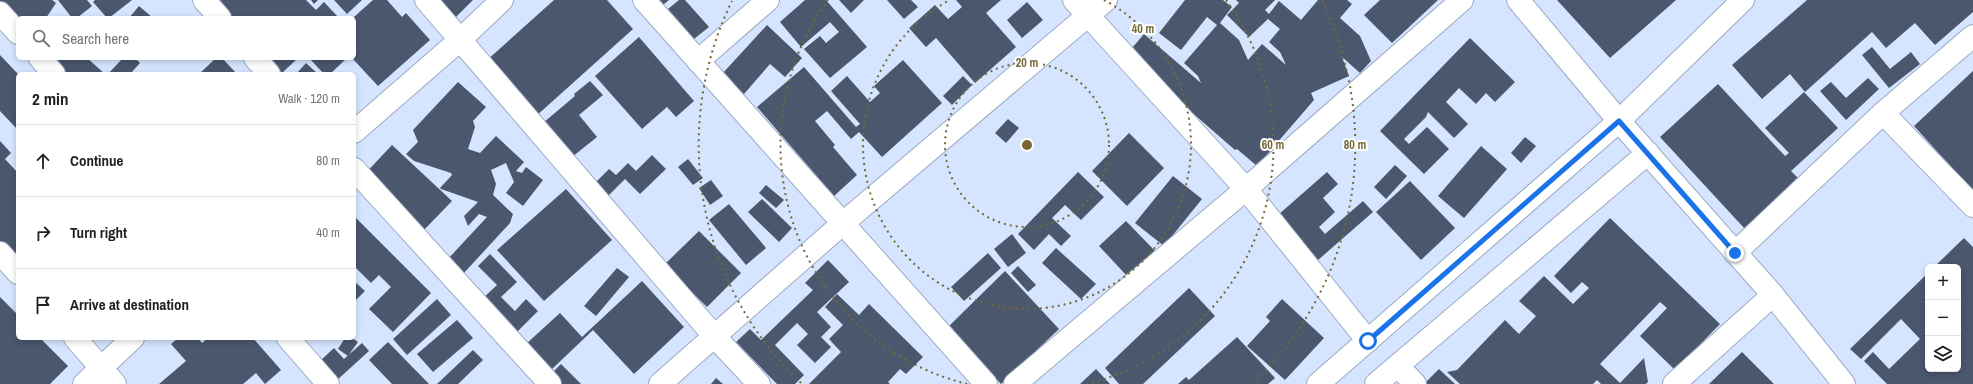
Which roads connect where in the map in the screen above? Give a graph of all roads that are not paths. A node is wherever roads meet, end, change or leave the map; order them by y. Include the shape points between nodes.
1 (204, 0) edge
2 (426, 0) edge
3 (502, 0) edge
4 (644, 0) edge
5 (768, 0) edge
6 (1106, 0) edge
7 (1462, 0) edge
8 (1518, 0) edge
9 (1744, 0) edge
10 (1081, 8) edge
11 (0, 13) edge
12 (218, 16) edge
13 (16, 31) edge
14 (1973, 36) edge
15 (461, 40) junction
16 (42, 60) edge
17 (257, 60) edge
18 (698, 61) junction
19 (52, 72) edge
20 (268, 72) edge
21 (1883, 113) junction
22 (1619, 121) junction
23 (356, 130) edge
24 (1648, 153) junction
25 (356, 170) edge
26 (1246, 189) junction
27 (1973, 206) edge
28 (842, 224) junction
29 (0, 253) edge
30 (1735, 253) junction
31 (16, 271) edge
32 (1772, 295) junction
33 (715, 337) junction
34 (77, 340) edge
35 (132, 340) edge
36 (290, 340) edge
37 (1368, 341) junction
38 (1398, 366) junction
39 (108, 376) edge
40 (84, 384) edge
41 (328, 384) edge
42 (550, 384) edge
43 (660, 384) edge
44 (759, 384) edge
45 (986, 384) edge
46 (1015, 384) edge
47 (1318, 384) edge
48 (1376, 384) edge
49 (1415, 384) edge
50 (1674, 384) edge
51 (1844, 384) edge

1 - 12 street
2 - 15 street
3 - 15 street
4 - 18 street
5 - 18 street
6 - 10 street
7 - 26 street
8 - 22 street
9 - 22 street
10 - 26 street
10 - 28 street
11 - 13 street
14 - 21 street
15 - 23 street
15 - 33 street
16 - 19 street
17 - 20 street
18 - 28 street
21 - 27 street
21 - 30 street
22 - 24 street
22 - 37 street
24 - 30 street
24 - 38 street
25 - 42 street
26 - 37 street
26 - 46 street
28 - 33 street
28 - 45 street
29 - 31 street
30 - 32 street
32 - 50 street
32 - 51 street
33 - 43 street
33 - 44 street
34 - 39 street
35 - 39 street
36 - 41 street
37 - 47 street
38 - 48 street
38 - 49 street
39 - 40 street

